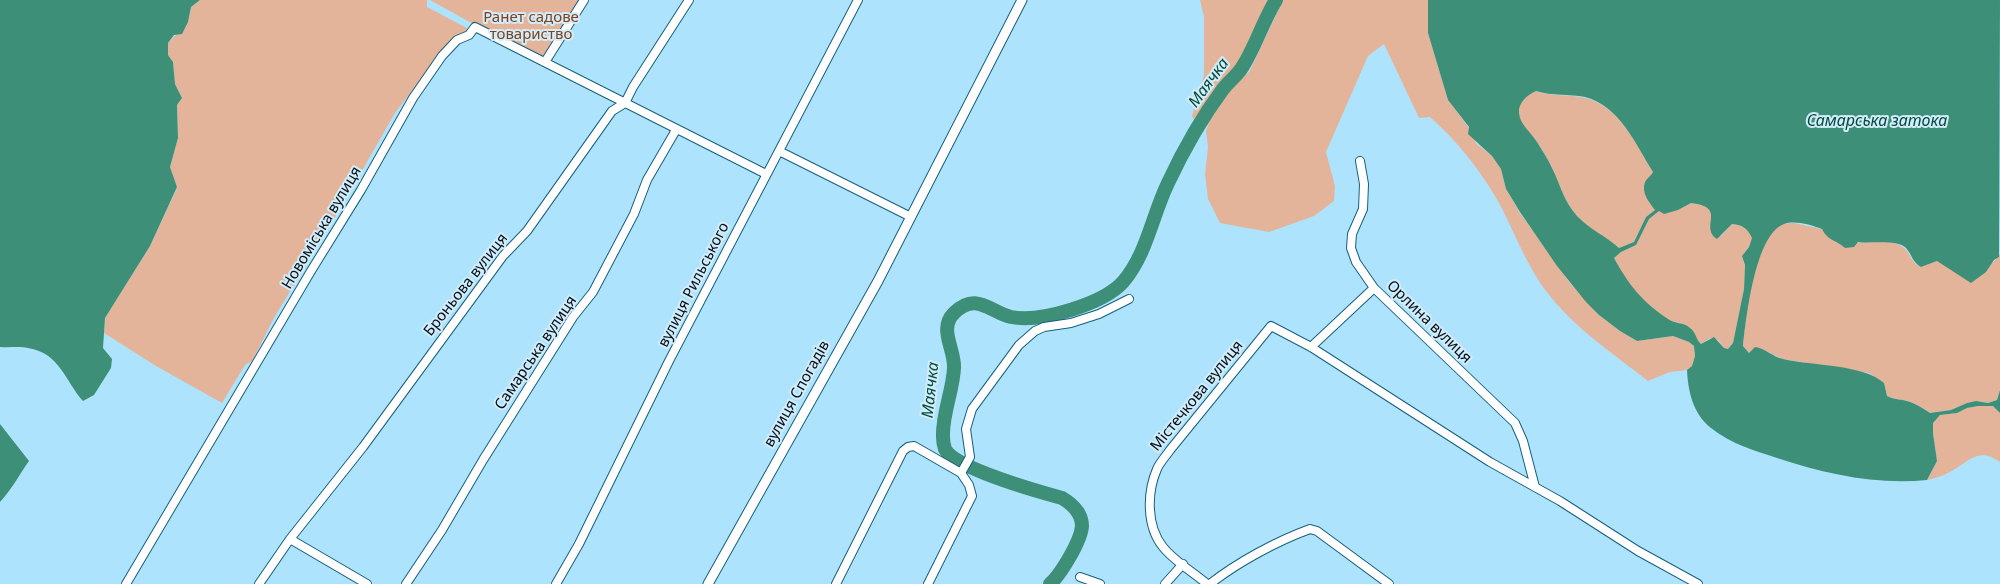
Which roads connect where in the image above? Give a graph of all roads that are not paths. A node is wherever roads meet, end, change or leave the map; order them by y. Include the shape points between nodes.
1 (584, 0) edge
2 (689, 0) edge
3 (858, 0) edge
4 (1022, 0) edge
5 (545, 62) junction
6 (625, 103) junction
7 (676, 130) junction
8 (779, 151) junction
9 (1360, 160) dead end
10 (766, 174) junction
11 (911, 217) junction
12 (1374, 288) junction
13 (1129, 299) dead end
14 (1311, 348) junction
15 (963, 470) junction
16 (1535, 487) junction
17 (290, 539) junction
18 (1183, 564) junction
19 (1080, 577) dead end
20 (126, 584) edge
21 (259, 584) edge
22 (367, 584) edge
23 (406, 584) edge
24 (556, 584) edge
25 (708, 584) edge
26 (836, 584) edge
27 (928, 584) edge
28 (1100, 584) edge
29 (1165, 584) edge
30 (1209, 584) edge
31 (1389, 584) edge
32 (1698, 584) edge

1 - 5 street
2 - 6 street, Броньова вулиця
3 - 8 street, вулиця Рильського
4 - 11 street, вулиця Спогадів
5 - 6 street
5 - 20 street, Новоміська вулиця via 474,27 469,35 456,40 442,56 413,98 362,190
6 - 7 street
6 - 17 street, Броньова вулиця via 612,111 527,231 503,256 363,447
7 - 10 street
7 - 23 street, Самарська вулиця via 647,180 634,214 593,292 573,318
8 - 10 street, вулиця Рильського
8 - 11 street
9 - 12 street, Орлина вулиця via 1364,184 1363,209 1352,234 1351,248 1356,262
10 - 24 street, вулиця Рильського
11 - 25 street, вулиця Спогадів
12 - 14 street
12 - 16 street, Орлина вулиця via 1514,423 1523,442
13 - 15 street via 1099,314 1044,327 1018,345 972,409 966,429 970,457
14 - 16 street
14 - 18 street, Містечкова вулиця via 1271,326 1158,468 1150,504 1153,531 1163,547
15 - 26 street via 914,446 908,447
15 - 27 street via 972,496
16 - 32 street
17 - 21 street, Броньова вулиця
17 - 22 street
18 - 29 street
18 - 30 street, Містечкова вулиця
19 - 28 street
30 - 31 street via 1279,543 1310,529

